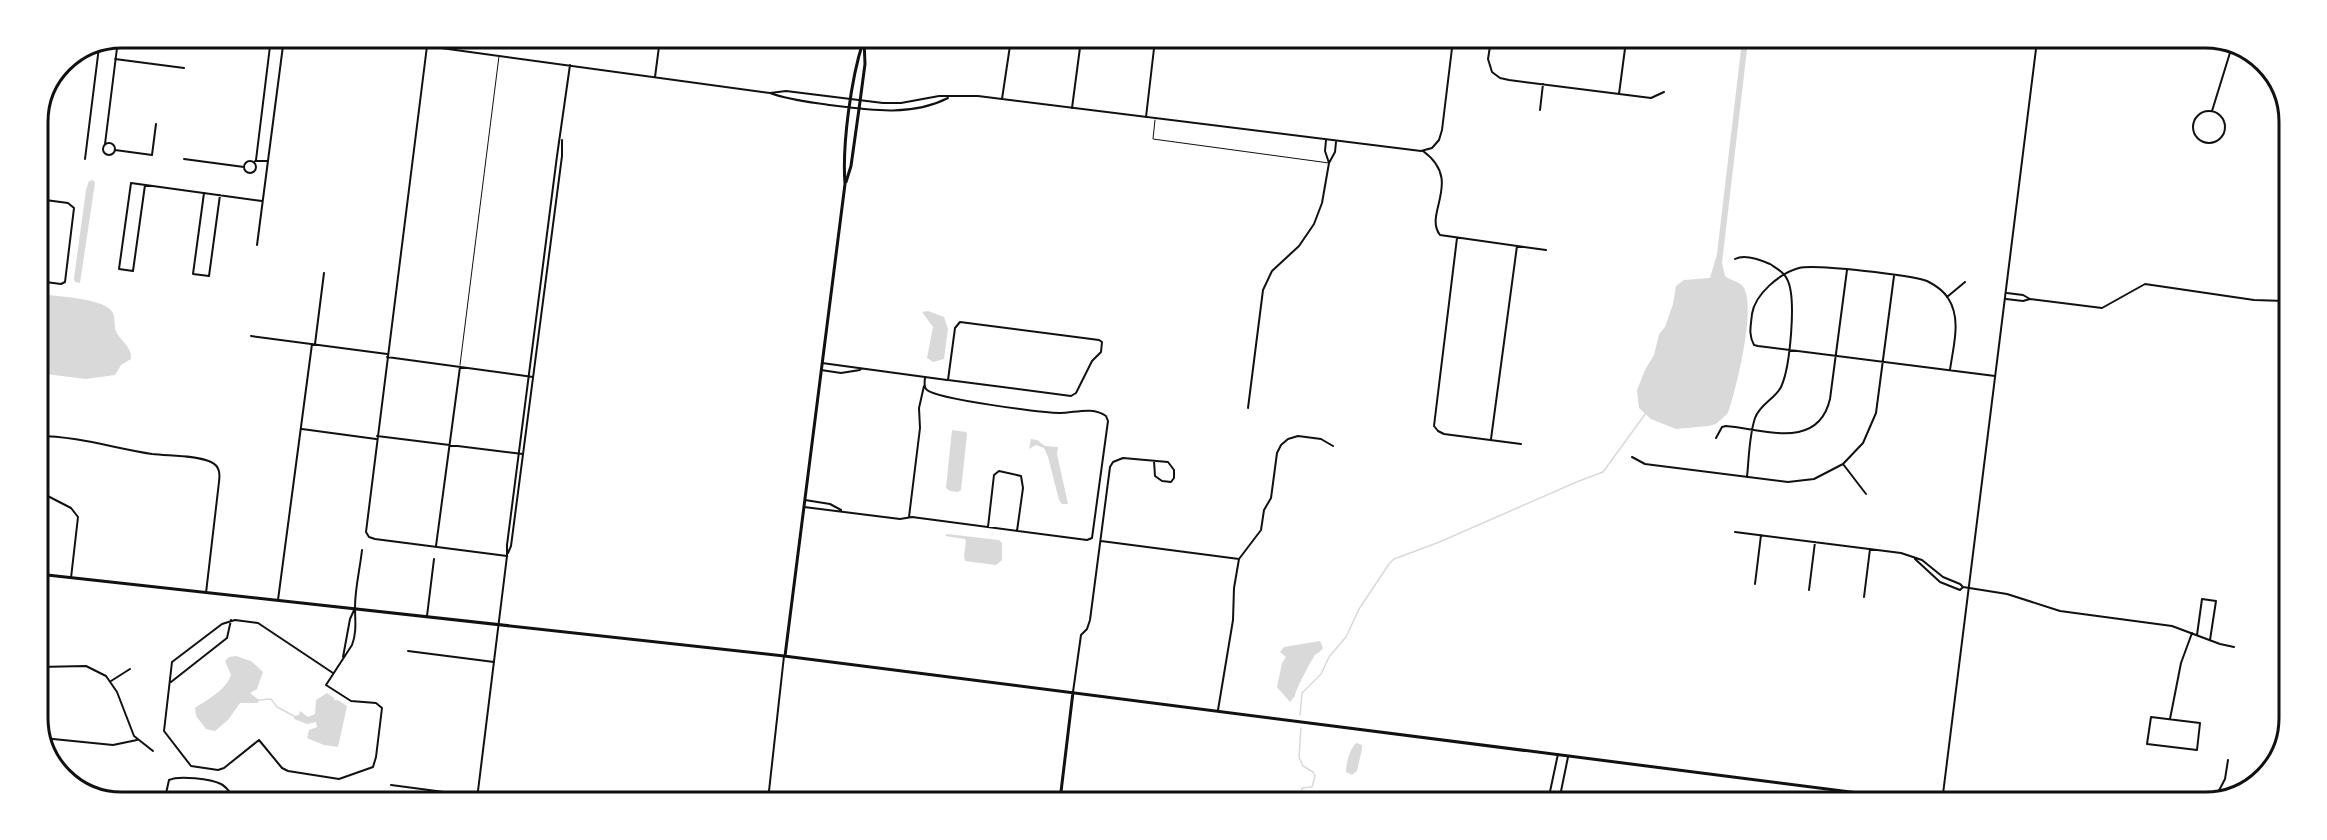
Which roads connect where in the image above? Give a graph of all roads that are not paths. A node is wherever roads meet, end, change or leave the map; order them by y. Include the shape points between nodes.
1 (116, 48) edge
2 (270, 48) edge
3 (283, 48) edge
4 (428, 48) edge
5 (442, 48) edge
6 (659, 48) edge
7 (861, 48) edge
8 (864, 48) edge
9 (1010, 48) edge
10 (1080, 48) edge
11 (1154, 48) edge
12 (1452, 48) edge
13 (1490, 48) edge
14 (1625, 48) edge
15 (2036, 48) edge
16 (98, 52) edge
17 (2231, 53) edge
18 (499, 56) junction
19 (115, 59) junction
20 (570, 65) junction
21 (184, 68) dead end
22 (655, 77) junction
23 (1543, 84) junction
24 (1664, 92) dead end
25 (770, 93) junction
26 (1619, 94) junction
27 (950, 97) junction
28 (1002, 99) junction
29 (851, 100) junction
30 (860, 101) junction
31 (850, 108) junction
32 (1072, 108) junction
33 (859, 109) junction
34 (1540, 110) dead end
35 (2212, 111) junction
36 (1146, 117) junction
37 (1155, 118) junction
38 (156, 124) dead end
39 (562, 132) junction
40 (1326, 140) junction
41 (1336, 142) junction
42 (105, 144) junction
43 (115, 150) junction
44 (1424, 151) junction
45 (85, 159) dead end
46 (184, 159) dead end
47 (256, 159) junction
48 (267, 161) junction
49 (254, 163) junction
50 (1329, 163) junction
51 (244, 167) junction
52 (845, 184) junction
53 (145, 185) junction
54 (204, 193) junction
55 (220, 195) junction
56 (48, 200) edge
57 (262, 201) junction
58 (1457, 238) junction
59 (257, 245) dead end
60 (1517, 246) junction
61 (1546, 250) dead end
62 (1735, 260) dead end
63 (1846, 270) junction
64 (324, 273) dead end
65 (1785, 275) junction
66 (1894, 276) junction
67 (48, 282) edge
68 (1965, 282) dead end
69 (2007, 293) junction
70 (1947, 297) junction
71 (2006, 299) junction
72 (2030, 299) junction
73 (2279, 301) edge
74 (251, 336) dead end
75 (313, 344) junction
76 (1788, 350) junction
77 (387, 355) junction
78 (1835, 356) junction
79 (1883, 362) junction
80 (822, 363) junction
81 (460, 367) junction
82 (862, 369) junction
83 (821, 370) junction
84 (1950, 370) junction
85 (528, 376) junction
86 (533, 377) junction
87 (925, 377) junction
88 (1996, 377) junction
89 (948, 380) junction
90 (924, 384) junction
91 (1248, 408) dead end
92 (301, 429) junction
93 (1753, 429) junction
94 (48, 437) edge
95 (377, 437) junction
96 (1716, 438) dead end
97 (1491, 439) junction
98 (1521, 444) dead end
99 (449, 445) junction
100 (1333, 446) dead end
101 (518, 454) junction
102 (523, 454) junction
103 (1632, 457) dead end
104 (1154, 461) junction
105 (1844, 464) junction
106 (1747, 477) junction
107 (1866, 494) dead end
108 (48, 496) edge
109 (805, 500) junction
110 (804, 507) junction
111 (844, 512) junction
112 (909, 517) junction
113 (988, 527) junction
114 (1017, 531) junction
115 (1734, 532) dead end
116 (1761, 536) junction
117 (1101, 541) junction
118 (1815, 542) junction
119 (436, 546) junction
120 (1870, 549) junction
121 (362, 550) dead end
122 (507, 556) junction
123 (434, 559) dead end
124 (1239, 559) junction
125 (1915, 559) junction
126 (48, 575) edge
127 (71, 578) junction
128 (1755, 584) dead end
129 (1963, 587) junction
130 (1970, 588) junction
131 (1809, 590) dead end
132 (206, 593) junction
133 (1864, 597) dead end
134 (278, 600) junction
135 (355, 608) junction
136 (427, 616) junction
137 (231, 620) junction
138 (499, 623) junction
139 (2192, 633) junction
140 (2197, 635) junction
141 (2210, 640) junction
142 (2234, 647) dead end
143 (408, 651) dead end
144 (784, 656) junction
145 (341, 662) junction
146 (494, 662) junction
147 (48, 667) edge
148 (130, 669) dead end
149 (333, 673) junction
150 (111, 681) junction
151 (169, 683) junction
152 (1073, 692) junction
153 (1218, 711) junction
154 (2170, 719) junction
155 (51, 739) edge
156 (137, 740) junction
157 (153, 751) dead end
158 (1558, 754) junction
159 (1568, 756) junction
160 (2228, 760) dead end
161 (392, 785) dead end
162 (2220, 790) edge
163 (166, 792) edge
164 (230, 792) edge
165 (438, 792) edge
166 (479, 792) edge
167 (769, 792) edge
168 (1061, 792) edge
169 (1550, 792) edge
170 (1561, 792) edge
171 (1851, 792) edge
172 (1943, 792) edge

1 - 19 street
2 - 47 street
3 - 48 street
4 - 77 street
5 - 18 street
6 - 22 street
7 - 29 main road
8 - 30 main road
9 - 28 street
10 - 32 street
11 - 36 street
12 - 44 street via 1442,130 1436,144
13 - 23 street via 1490,73 1504,79
14 - 26 street
15 - 69 street
16 - 45 street
17 - 35 street
18 - 20 street
18 - 81 lane
19 - 21 street
19 - 42 street
20 - 22 street
20 - 39 street
22 - 25 street
23 - 26 street
23 - 34 street
24 - 26 street via 1651,98
25 - 29 street
25 - 31 street
27 - 28 street
27 - 30 street via 901,104
27 - 33 street via 901,111
28 - 32 street
29 - 30 street
29 - 31 main road
30 - 33 main road
31 - 33 street
31 - 52 main road
32 - 36 street
33 - 52 main road
35 - 35 street via 2223,118 2225,132 2216,142 2207,143 2198,138 2193,124 2202,112
36 - 37 street
37 - 40 street
37 - 50 lane via 1153,139
38 - 43 street via 152,155
39 - 85 street
39 - 86 street
40 - 41 street
40 - 50 street
41 - 44 street
41 - 50 street
42 - 43 street via 111,144
42 - 43 street via 105,154
44 - 58 street via 1442,173 1436,230 1442,236
46 - 51 street
47 - 48 street
47 - 49 street
48 - 57 street
49 - 51 street via 247,162
49 - 51 street via 252,173
50 - 91 street via 1325,194 1314,224 1299,246 1272,271 1263,290
52 - 80 main road
53 - 53 street via 131,183 119,269 133,271
53 - 54 street
54 - 55 street
54 - 55 street via 193,274 208,276
55 - 57 street
56 - 67 street via 68,203 74,208 64,282
57 - 59 street
58 - 60 street
58 - 97 street via 1435,427 1444,434
60 - 61 street
60 - 97 street
62 - 65 street via 1760,260
63 - 65 street via 1810,266
63 - 66 street
63 - 78 street
64 - 75 street
65 - 76 street via 1793,308
65 - 76 street via 1755,303 1750,335 1754,345
66 - 70 street via 1925,281
66 - 79 street
68 - 70 street
69 - 71 street
69 - 72 street
70 - 84 street via 1955,323
71 - 72 street
71 - 88 street
72 - 73 street via 2102,308 2145,284
74 - 75 street
75 - 77 street
75 - 92 street
76 - 78 street
76 - 93 street via 1782,384 1759,410
77 - 81 street
77 - 95 street
78 - 79 street
78 - 93 street via 1828,406 1816,425 1796,434
79 - 84 street
79 - 105 street via 1874,420 1863,443
80 - 82 street
80 - 83 main road
81 - 85 street
81 - 99 street
82 - 83 street via 841,373
82 - 87 street
83 - 109 main road
84 - 88 street
85 - 86 street
85 - 101 street
86 - 102 street
87 - 89 street
87 - 90 street
88 - 130 street
89 - 89 street via 1071,396 1100,354 1102,342 960,322 955,328
90 - 112 street
90 - 114 street via 929,391 965,401 1053,412 1094,411 1106,416 1092,538
92 - 95 street
92 - 134 street
93 - 96 street via 1724,426
93 - 106 street
94 - 132 street via 206,460 218,467
95 - 99 street
95 - 119 street via 367,534 375,539
97 - 98 street
99 - 101 street
99 - 119 street
100 - 124 street via 1321,439 1298,436 1281,445 1261,530
101 - 102 street
101 - 122 street
102 - 122 street via 512,544
103 - 106 street via 1641,463
104 - 104 street via 1172,464 1171,482 1155,476
104 - 117 street via 1123,458 1113,462
105 - 106 street via 1805,481
105 - 107 street
108 - 127 street via 71,508 78,517
109 - 110 main road
109 - 111 street via 830,504
110 - 111 street
110 - 144 main road
111 - 112 street
112 - 113 street
113 - 114 street
113 - 114 street via 994,475 999,471 1021,476
115 - 116 street
116 - 118 street
116 - 128 street
117 - 124 street
117 - 152 street via 1090,620 1081,635
118 - 120 street
118 - 131 street
119 - 122 street
120 - 125 street
120 - 133 street
121 - 135 street
122 - 138 street
123 - 136 street
124 - 153 street
125 - 129 street
125 - 129 street via 1945,585 1960,590
126 - 127 main road
127 - 132 main road
129 - 130 street
130 - 139 street via 2007,594 2060,611 2162,624
130 - 172 street
132 - 134 main road
134 - 135 main road
135 - 136 main road
135 - 145 street
135 - 145 street via 354,639
136 - 138 main road
137 - 149 street via 258,622
137 - 151 street via 227,638
137 - 151 street via 172,662
138 - 144 main road
138 - 146 street
139 - 140 street
139 - 154 street via 2179,671
140 - 141 street
140 - 141 street via 2202,600 2216,601
141 - 142 street
143 - 146 street
144 - 152 main road
144 - 167 street
145 - 149 street
146 - 166 street
147 - 150 street via 86,666
148 - 150 street
149 - 151 street via 326,685 351,701 376,703 382,708 375,764 344,778 285,770 260,740 219,770 191,766 164,731
150 - 156 street
152 - 153 main road
152 - 168 main road
153 - 158 main road
154 - 154 street via 2200,723 2197,750 2147,744 2151,717
155 - 156 street via 113,745
156 - 157 street
158 - 159 main road
158 - 169 street
159 - 170 street
159 - 171 main road
160 - 162 street
161 - 165 street
163 - 164 street via 169,780 177,777 216,782

